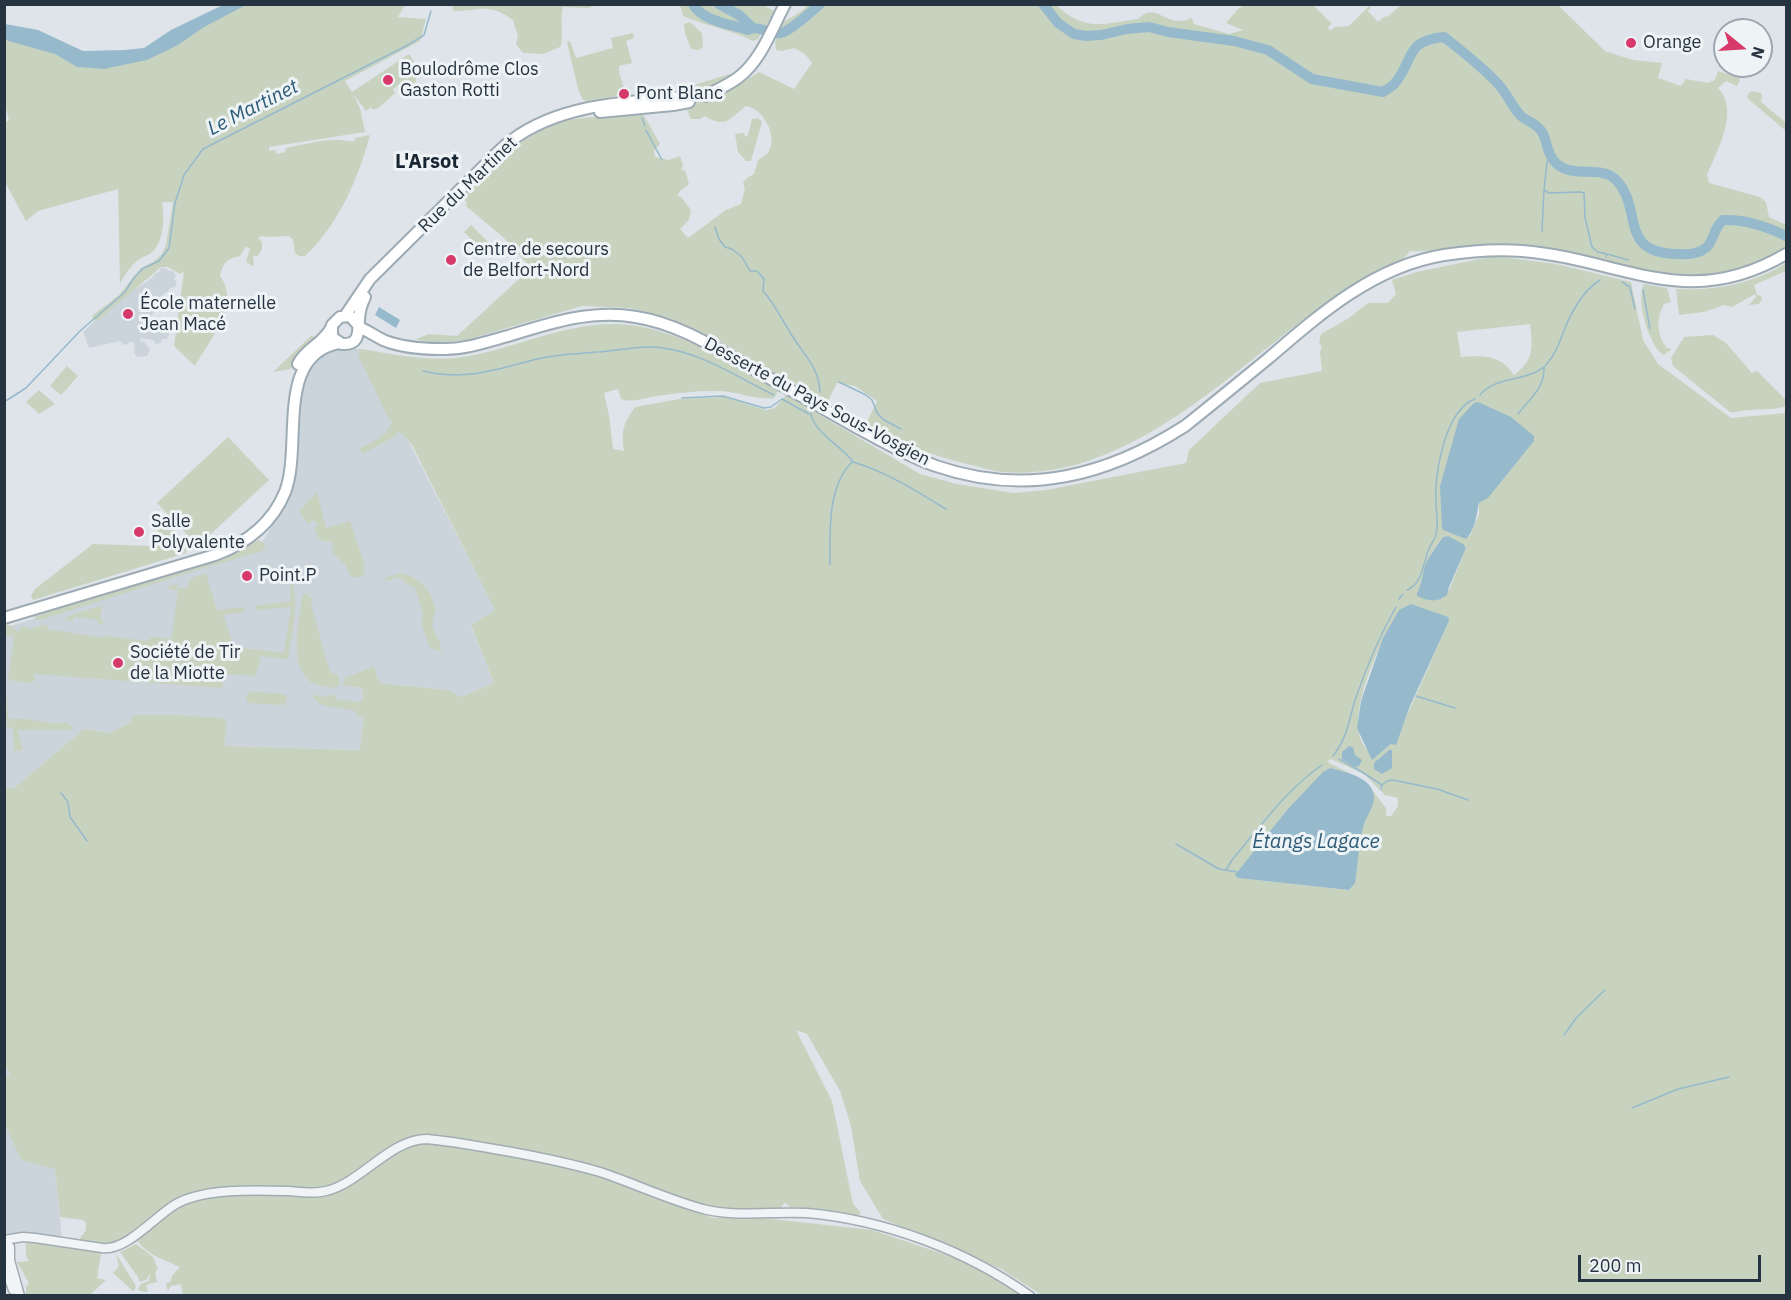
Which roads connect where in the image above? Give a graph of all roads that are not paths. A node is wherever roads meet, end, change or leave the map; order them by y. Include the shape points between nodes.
1 (784, 4) edge
2 (1786, 254) edge
3 (377, 273) junction
4 (345, 316) junction
5 (359, 326) junction
6 (331, 328) junction
7 (383, 340) junction
8 (354, 342) junction
9 (339, 343) junction
10 (184, 563) junction
11 (9, 616) edge
12 (29, 1237) junction
13 (4, 1240) edge
14 (7, 1255) edge
15 (4, 1265) edge
16 (14, 1296) edge
17 (20, 1296) edge
18 (1030, 1296) edge

1 - 3 main road, Rue du Martinet via 750,67 741,76 711,93 583,109 538,125 504,147
2 - 7 main road, Desserte du Pays Sous-Vosgien via 1736,276 1702,282 1659,279 1522,251 1443,255 1413,264 1385,274 1339,301 1185,426 1161,441 1094,470 1035,480 989,479 933,465 886,444 696,337 648,319 616,314 584,316 443,349
3 - 4 main road, Rue du Martinet
3 - 5 main road via 361,306
4 - 5 main road
4 - 6 main road via 336,319
5 - 7 main road, Desserte du Pays Sous-Vosgien
5 - 8 main road
6 - 9 main road via 332,337
6 - 10 main road via 302,357 294,373 288,406 286,469 269,510 237,540
7 - 8 main road
8 - 9 main road
9 - 10 main road via 315,354 300,376 292,465 274,514 239,544
10 - 11 main road
12 - 13 street
12 - 14 street via 18,1242
12 - 18 street via 115,1248 176,1204 193,1197 236,1192 326,1191 341,1186 398,1148 427,1139 557,1161 717,1212 810,1214 866,1223 914,1236 966,1258
13 - 14 street via 8,1244
14 - 17 street
15 - 16 street

